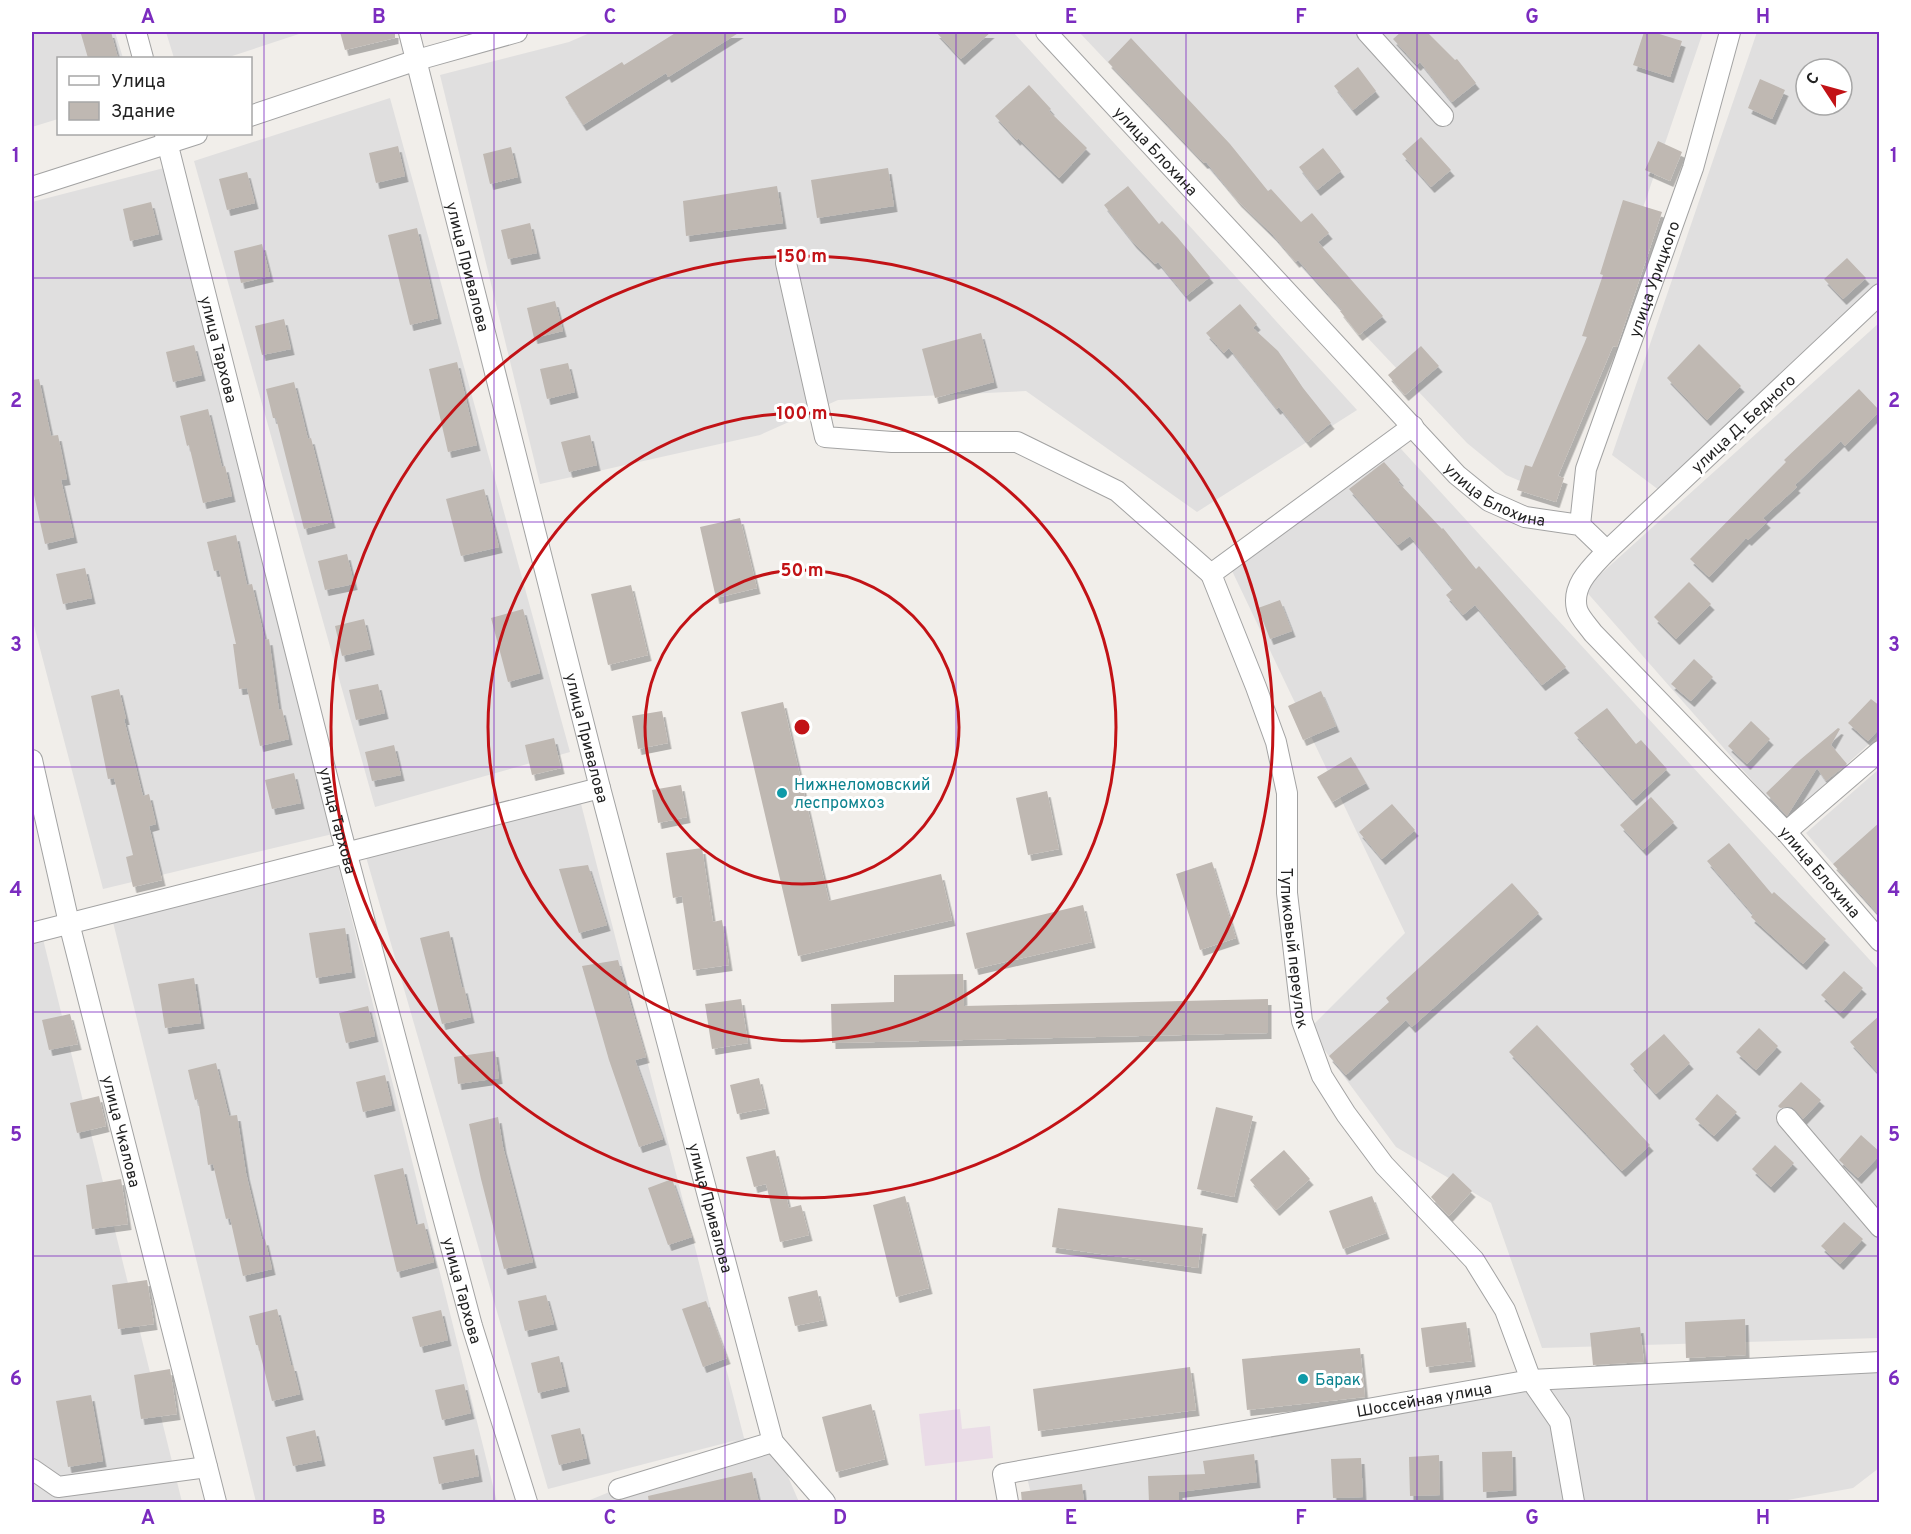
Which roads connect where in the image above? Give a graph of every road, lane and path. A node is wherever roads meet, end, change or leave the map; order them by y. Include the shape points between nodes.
1 (136, 32) edge
2 (409, 32) edge
3 (517, 32) edge
4 (1046, 32) edge
5 (1367, 32) edge
6 (1730, 32) edge
7 (143, 57) edge
8 (417, 60) junction
9 (252, 115) edge
10 (1443, 116) dead end
11 (189, 135) edge
12 (166, 138) edge
13 (32, 187) edge
14 (786, 263) dead end
15 (1880, 294) edge
16 (1413, 426) junction
17 (1580, 525) junction
18 (1607, 551) junction
19 (1210, 574) junction
20 (1880, 751) edge
21 (32, 760) edge
22 (600, 788) junction
23 (1786, 832) junction
24 (346, 852) junction
25 (69, 923) junction
26 (32, 933) edge
27 (1880, 941) edge
28 (1786, 1118) dead end
29 (1880, 1227) edge
30 (1880, 1362) edge
31 (1531, 1380) junction
32 (773, 1442) junction
33 (207, 1467) junction
34 (32, 1469) edge
35 (620, 1489) dead end
36 (216, 1503) edge
37 (527, 1503) edge
38 (825, 1503) edge
39 (1008, 1503) edge
40 (1574, 1503) edge

1 - 7 street
2 - 8 street, улица Привалова
3 - 8 street
4 - 16 street, улица Блохина
5 - 10 street
6 - 17 street, улица Урицкого via 1693,168 1586,469
8 - 9 street
8 - 22 street, улица Привалова
11 - 12 street
12 - 13 street
12 - 24 street, улица Тархова
14 - 19 street via 825,437 892,442 1017,442 1117,490
15 - 18 street, улица Д. Бедного
16 - 17 street, улица Блохина via 1457,475 1489,501 1525,517
16 - 19 street
17 - 18 street
18 - 23 street, улица Блохина via 1585,575 1576,594 1577,610 1593,633
19 - 31 street, Тупиковый переулок via 1257,687 1287,793 1287,893 1302,1021 1322,1076 1384,1165 1474,1260 1505,1310
20 - 23 street
21 - 25 street, улица Чкалова
22 - 24 street
22 - 32 street, улица Привалова
23 - 27 street, улица Блохина
24 - 25 street
24 - 37 street, улица Тархова via 472,1326
25 - 26 street
25 - 33 street, улица Чкалова
28 - 29 street
30 - 31 street, Шоссейная улица
31 - 39 street, Шоссейная улица via 1003,1474
31 - 40 street, Тупиковый переулок via 1560,1422
32 - 35 street
32 - 38 street
33 - 34 street via 58,1487
33 - 36 street, улица Чкалова

